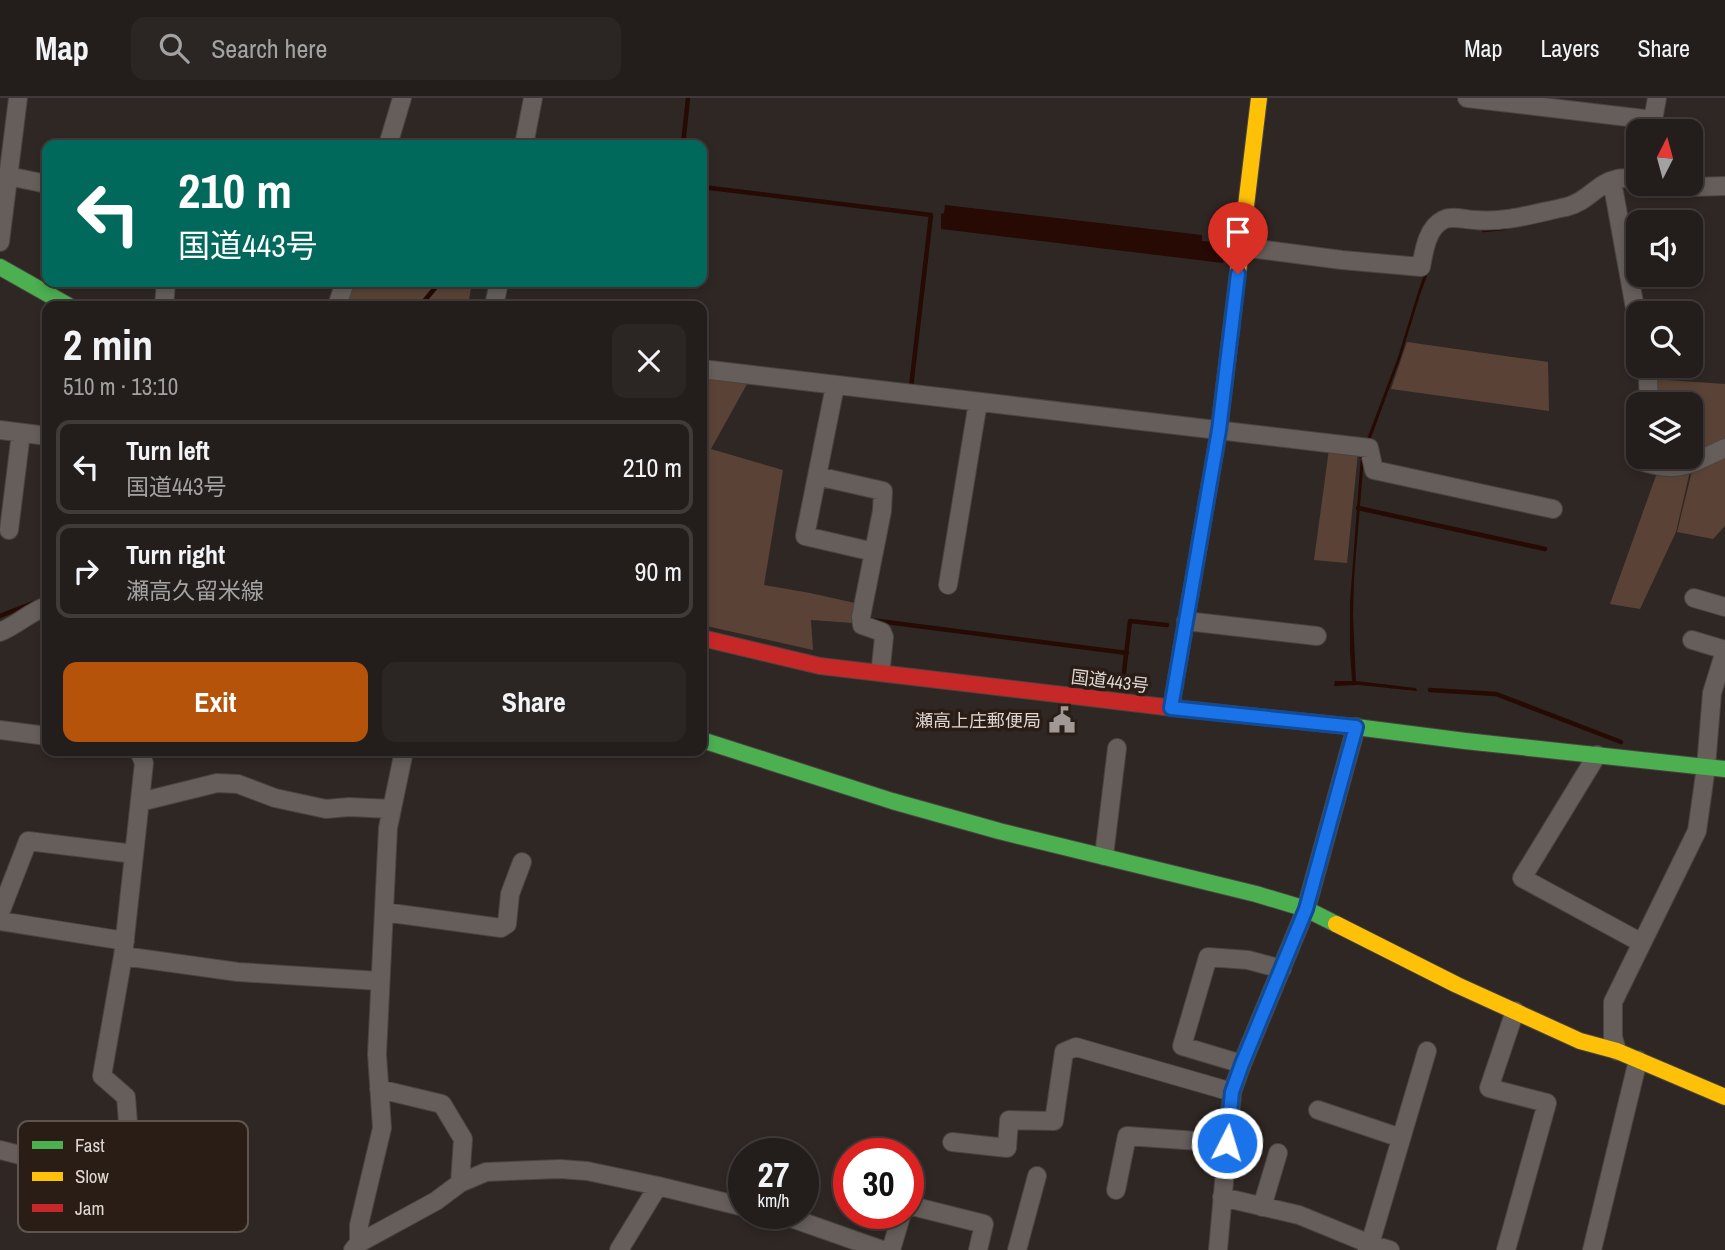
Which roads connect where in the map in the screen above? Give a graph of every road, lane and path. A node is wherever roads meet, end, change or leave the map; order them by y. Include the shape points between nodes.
1 (18, 98) edge
2 (402, 98) edge
3 (533, 98) edge
4 (1259, 98) edge
5 (1466, 98) edge
6 (1657, 98) edge
7 (389, 140) edge
8 (525, 140) edge
9 (8, 176) junction
10 (1626, 178) edge
11 (42, 183) edge
12 (1725, 186) edge
13 (1703, 187) edge
14 (1614, 192) dead end
15 (0, 242) edge
16 (1242, 247) junction
17 (0, 267) edge
18 (60, 301) edge
19 (1634, 301) edge
20 (707, 370) edge
21 (835, 386) junction
22 (978, 402) junction
23 (0, 430) edge
24 (1219, 430) junction
25 (21, 433) junction
26 (42, 435) edge
27 (1725, 448) edge
28 (1703, 458) edge
29 (817, 476) junction
30 (1553, 509) dead end
31 (9, 530) dead end
32 (874, 552) junction
33 (948, 585) dead end
34 (1694, 598) dead end
35 (1725, 607) edge
36 (42, 608) edge
37 (1186, 621) junction
38 (0, 632) edge
39 (1317, 636) dead end
40 (707, 639) edge
41 (1692, 640) dead end
42 (1725, 651) edge
43 (881, 666) dead end
44 (1171, 708) junction
45 (1356, 727) junction
46 (0, 730) edge
47 (42, 735) edge
48 (707, 742) edge
49 (1117, 748) dead end
50 (1597, 755) junction
51 (141, 756) edge
52 (403, 756) edge
53 (1706, 767) junction
54 (1725, 769) edge
55 (140, 802) junction
56 (392, 809) junction
57 (134, 854) junction
58 (1104, 856) junction
59 (522, 862) dead end
60 (1306, 909) junction
61 (384, 912) junction
62 (0, 913) edge
63 (0, 920) edge
64 (1642, 943) junction
65 (124, 948) junction
66 (1282, 969) junction
67 (380, 981) junction
68 (1515, 1012) junction
69 (1427, 1051) dead end
70 (1617, 1051) junction
71 (1638, 1060) junction
72 (1242, 1064) junction
73 (379, 1089) junction
74 (1232, 1092) junction
75 (1725, 1097) edge
76 (1318, 1110) dead end
77 (128, 1121) edge
78 (1401, 1138) junction
79 (952, 1142) dead end
80 (1227, 1143) junction
81 (0, 1150) edge
82 (1278, 1153) dead end
83 (18, 1154) edge
84 (1037, 1176) dead end
85 (460, 1183) junction
86 (657, 1186) junction
87 (1116, 1190) dead end
88 (1222, 1197) junction
89 (728, 1203) edge
90 (1262, 1207) junction
91 (924, 1209) edge
92 (819, 1228) edge
93 (897, 1229) edge
94 (356, 1246) edge
95 (1368, 1247) edge
96 (619, 1250) edge
97 (883, 1250) edge
98 (891, 1250) edge
99 (978, 1250) edge
100 (1017, 1250) edge
101 (1218, 1250) edge
102 (1390, 1250) edge
103 (1506, 1250) edge
104 (1592, 1250) edge

1 - 9 street
2 - 7 street
3 - 8 street
4 - 16 main road
5 - 6 street via 1653,120
9 - 11 street
9 - 15 street
10 - 16 street via 1608,181 1576,205 1487,221 1443,220 1430,233 1421,267
12 - 13 street
14 - 19 street
16 - 24 main road
17 - 18 main road
20 - 21 street
21 - 22 street
21 - 29 street
22 - 24 street
22 - 33 street
23 - 25 street
24 - 30 street via 1369,448 1374,470
24 - 37 main road
25 - 26 street
25 - 31 street
27 - 28 street
29 - 32 street via 883,491
29 - 32 street via 805,536
32 - 43 street via 861,617 862,625 882,632
34 - 35 street
36 - 38 street
37 - 39 street
37 - 44 main road
40 - 44 main road, 国道443号 via 820,666
41 - 42 street
42 - 53 street via 1712,693
44 - 45 main road, 国道443号
45 - 50 main road, 国道443号
45 - 60 street
46 - 47 street
48 - 58 main road via 892,801
49 - 58 street
50 - 53 main road, 国道443号
50 - 64 street via 1522,878
51 - 55 street
52 - 56 street
53 - 54 main road, 国道443号
53 - 64 street via 1697,831
55 - 56 street via 217,783 326,809
55 - 57 street
56 - 61 street
57 - 62 street via 28,841
57 - 65 street
58 - 60 main road
59 - 61 street via 510,894 507,924 501,928
60 - 66 street
60 - 68 main road
61 - 67 street
63 - 65 street
64 - 70 street via 1613,1002
65 - 67 street via 237,972
65 - 77 street via 102,1076 126,1097
66 - 72 street
66 - 72 street via 1208,957 1182,1046
67 - 73 street
68 - 70 main road via 1580,1041
68 - 103 street via 1489,1088 1547,1103
69 - 78 street
70 - 71 main road
71 - 75 main road
71 - 104 street
72 - 74 street
73 - 85 street via 442,1104 463,1139
73 - 94 street via 382,1128
74 - 79 street via 1076,1047 1064,1052 1054,1121 1009,1120 1007,1148
74 - 80 street
76 - 78 street
78 - 95 street
80 - 87 street via 1127,1136
80 - 88 street
81 - 83 street
82 - 90 street
84 - 100 street
85 - 86 street via 486,1172 560,1169
85 - 94 street
86 - 89 street
86 - 96 street
88 - 90 street
88 - 101 street
90 - 95 street via 1299,1216
91 - 99 street via 984,1224
92 - 97 street
93 - 98 street
95 - 102 street

